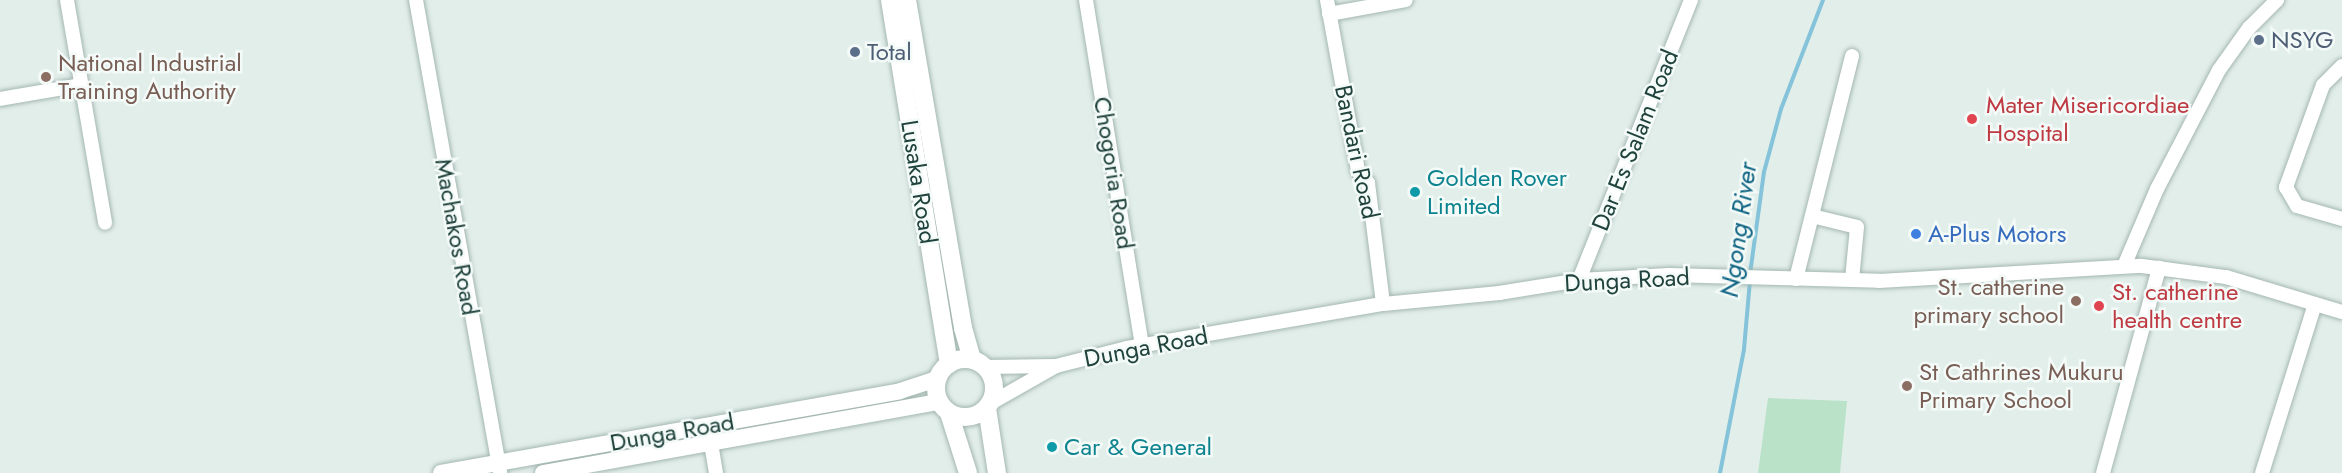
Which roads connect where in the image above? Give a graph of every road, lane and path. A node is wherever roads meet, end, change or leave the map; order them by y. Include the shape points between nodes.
1 (67, 0) edge
2 (416, 0) edge
3 (890, 0) edge
4 (907, 0) edge
5 (1086, 0) edge
6 (1327, 0) edge
7 (1406, 0) edge
8 (1691, 0) edge
9 (2277, 0) edge
10 (1329, 14) junction
11 (1852, 56) dead end
12 (2342, 66) edge
13 (81, 85) junction
14 (0, 99) edge
15 (1812, 216) junction
16 (2342, 219) edge
17 (105, 223) dead end
18 (2124, 267) junction
19 (2159, 268) junction
20 (1796, 279) junction
21 (1579, 280) junction
22 (1852, 280) junction
23 (1383, 304) junction
24 (2315, 304) junction
25 (2342, 312) edge
26 (1142, 346) junction
27 (949, 364) junction
28 (979, 364) junction
29 (1056, 366) junction
30 (937, 379) junction
31 (989, 405) junction
32 (944, 408) junction
33 (709, 433) junction
34 (499, 468) edge
35 (441, 473) edge
36 (543, 473) edge
37 (716, 473) edge
38 (968, 473) edge
39 (997, 473) edge
40 (2103, 473) edge
41 (2262, 473) edge

1 - 13 street
2 - 34 street, Machakos Road
3 - 27 main road, Lusaka Road
4 - 28 main road, Lusaka Road via 963,328
5 - 26 street, Chogoria Road
6 - 10 street, Bandari Road
7 - 10 street
8 - 21 street, Dar Es Salam Road
9 - 18 street via 2219,70 2157,189
10 - 23 street, Bandari Road via 1358,171 1368,183
11 - 15 street
12 - 16 street via 2323,85 2286,187 2296,206
13 - 14 street
13 - 17 street
15 - 20 street
15 - 22 street via 1857,227
18 - 19 street, Dunga Road
18 - 22 street, Dunga Road
19 - 24 street, Dunga Road via 2226,277
19 - 40 street
20 - 21 street, Dunga Road via 1669,275
20 - 22 street, Dunga Road
21 - 23 street, Dunga Road via 1499,293
23 - 26 street, Dunga Road
24 - 25 street, Dunga Road
24 - 41 street
26 - 29 street, Dunga Road
27 - 28 main road
27 - 30 main road
28 - 29 street, Dunga Road
28 - 31 main road via 994,384
29 - 31 street, Dunga Road
30 - 32 main road
30 - 33 street, Dunga Road via 900,391
31 - 32 main road via 967,418
31 - 39 main road
32 - 33 street, Dunga Road
32 - 38 main road
33 - 34 street, Dunga Road
33 - 36 street, Dunga Road
33 - 37 street
34 - 35 street, Dunga Road

